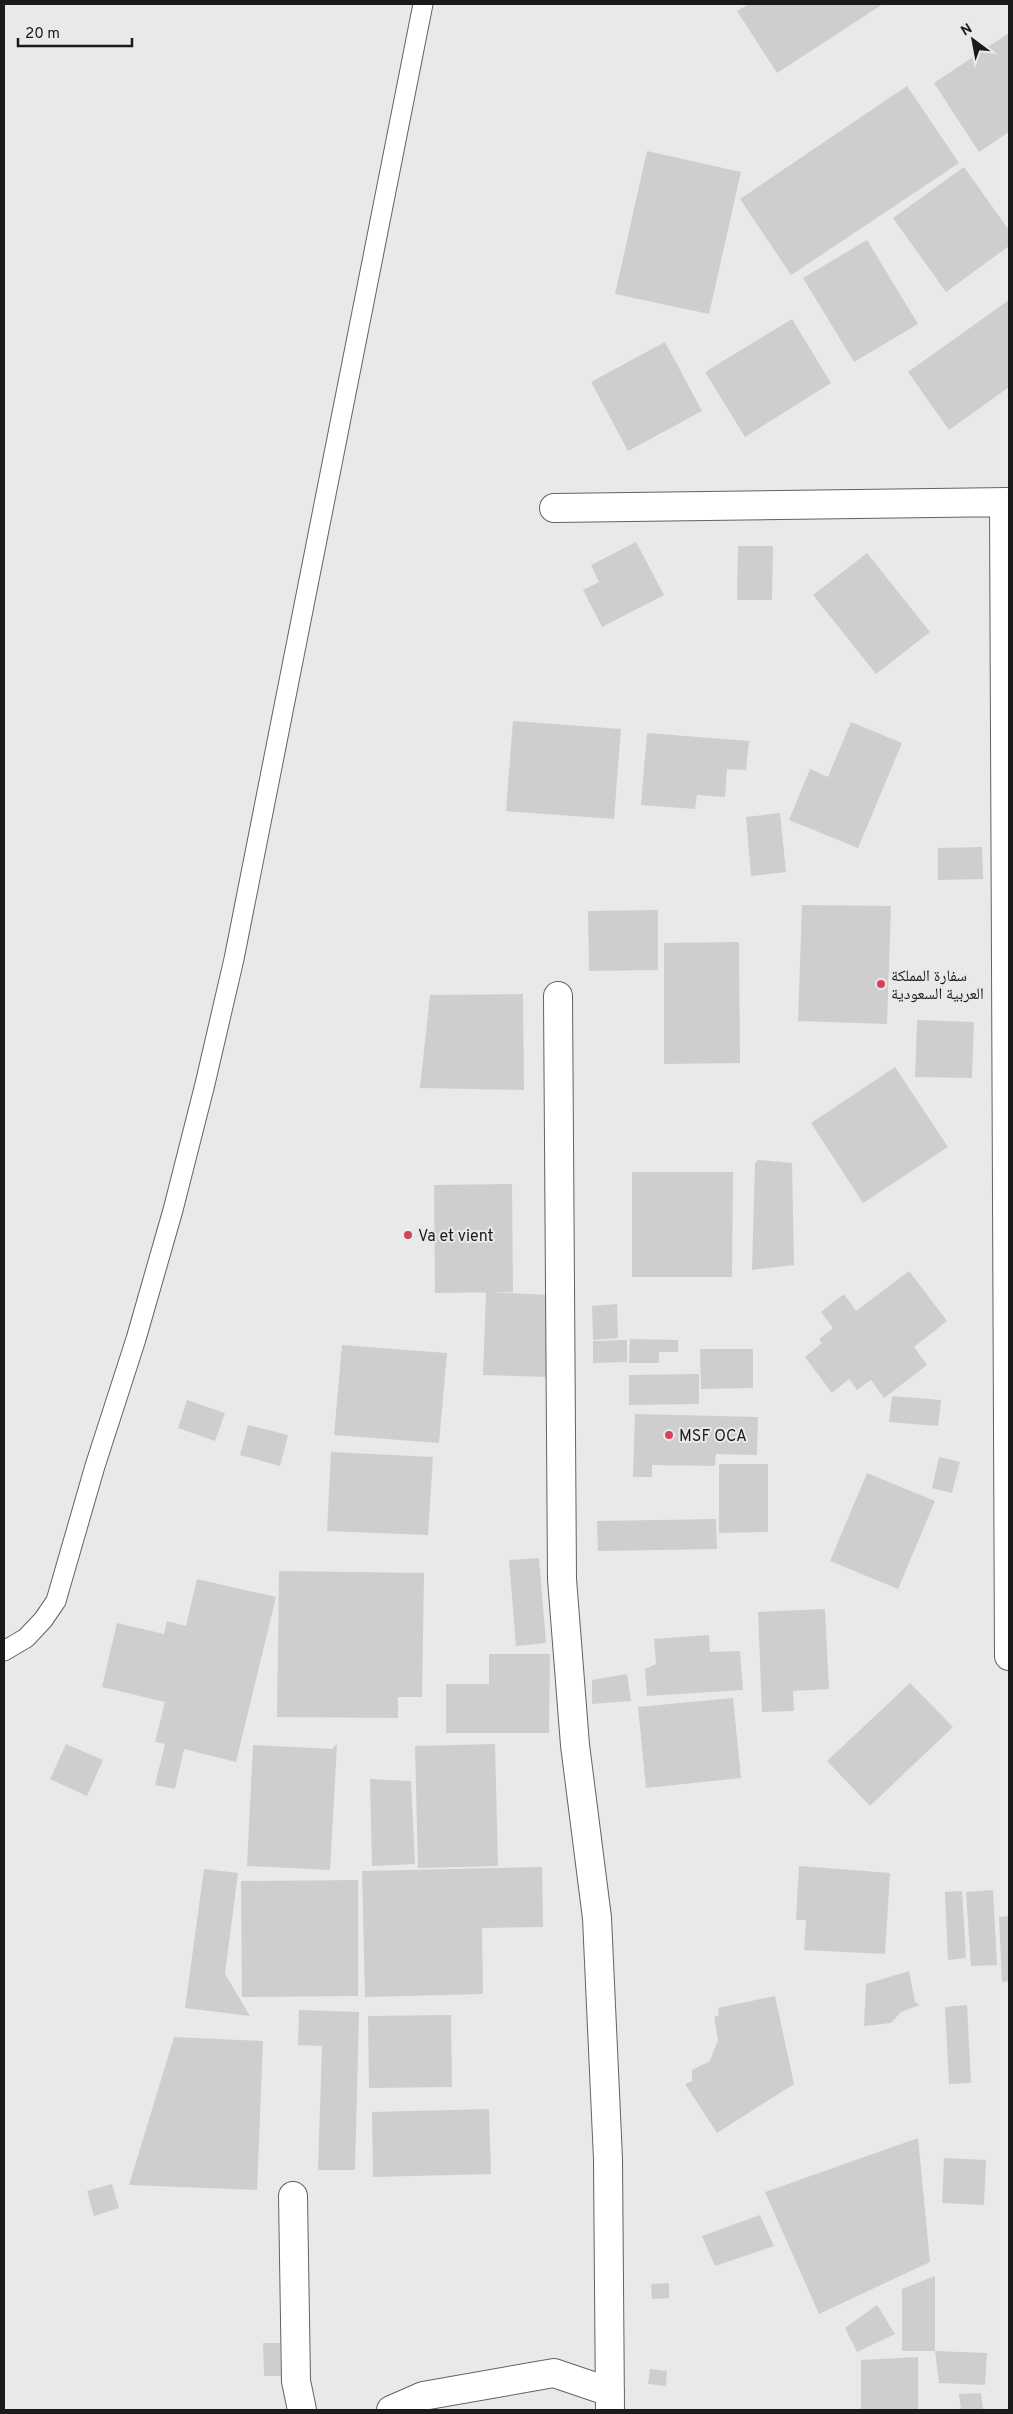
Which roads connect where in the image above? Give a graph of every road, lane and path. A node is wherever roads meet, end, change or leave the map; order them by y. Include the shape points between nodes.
1 (423, 4) edge
2 (1007, 502) edge
3 (554, 508) dead end
4 (558, 996) dead end
5 (4, 1651) edge
6 (1009, 1656) edge
7 (293, 2196) dead end
8 (610, 2401) edge
9 (302, 2410) edge
10 (391, 2410) edge

1 - 5 lane via 234,959 205,1084 136,1339 56,1601 26,1638
2 - 3 street
2 - 6 street
4 - 8 street via 562,1579 575,1745 597,1918 608,2159
7 - 9 street via 296,2381
8 - 10 street via 554,2373 423,2396

